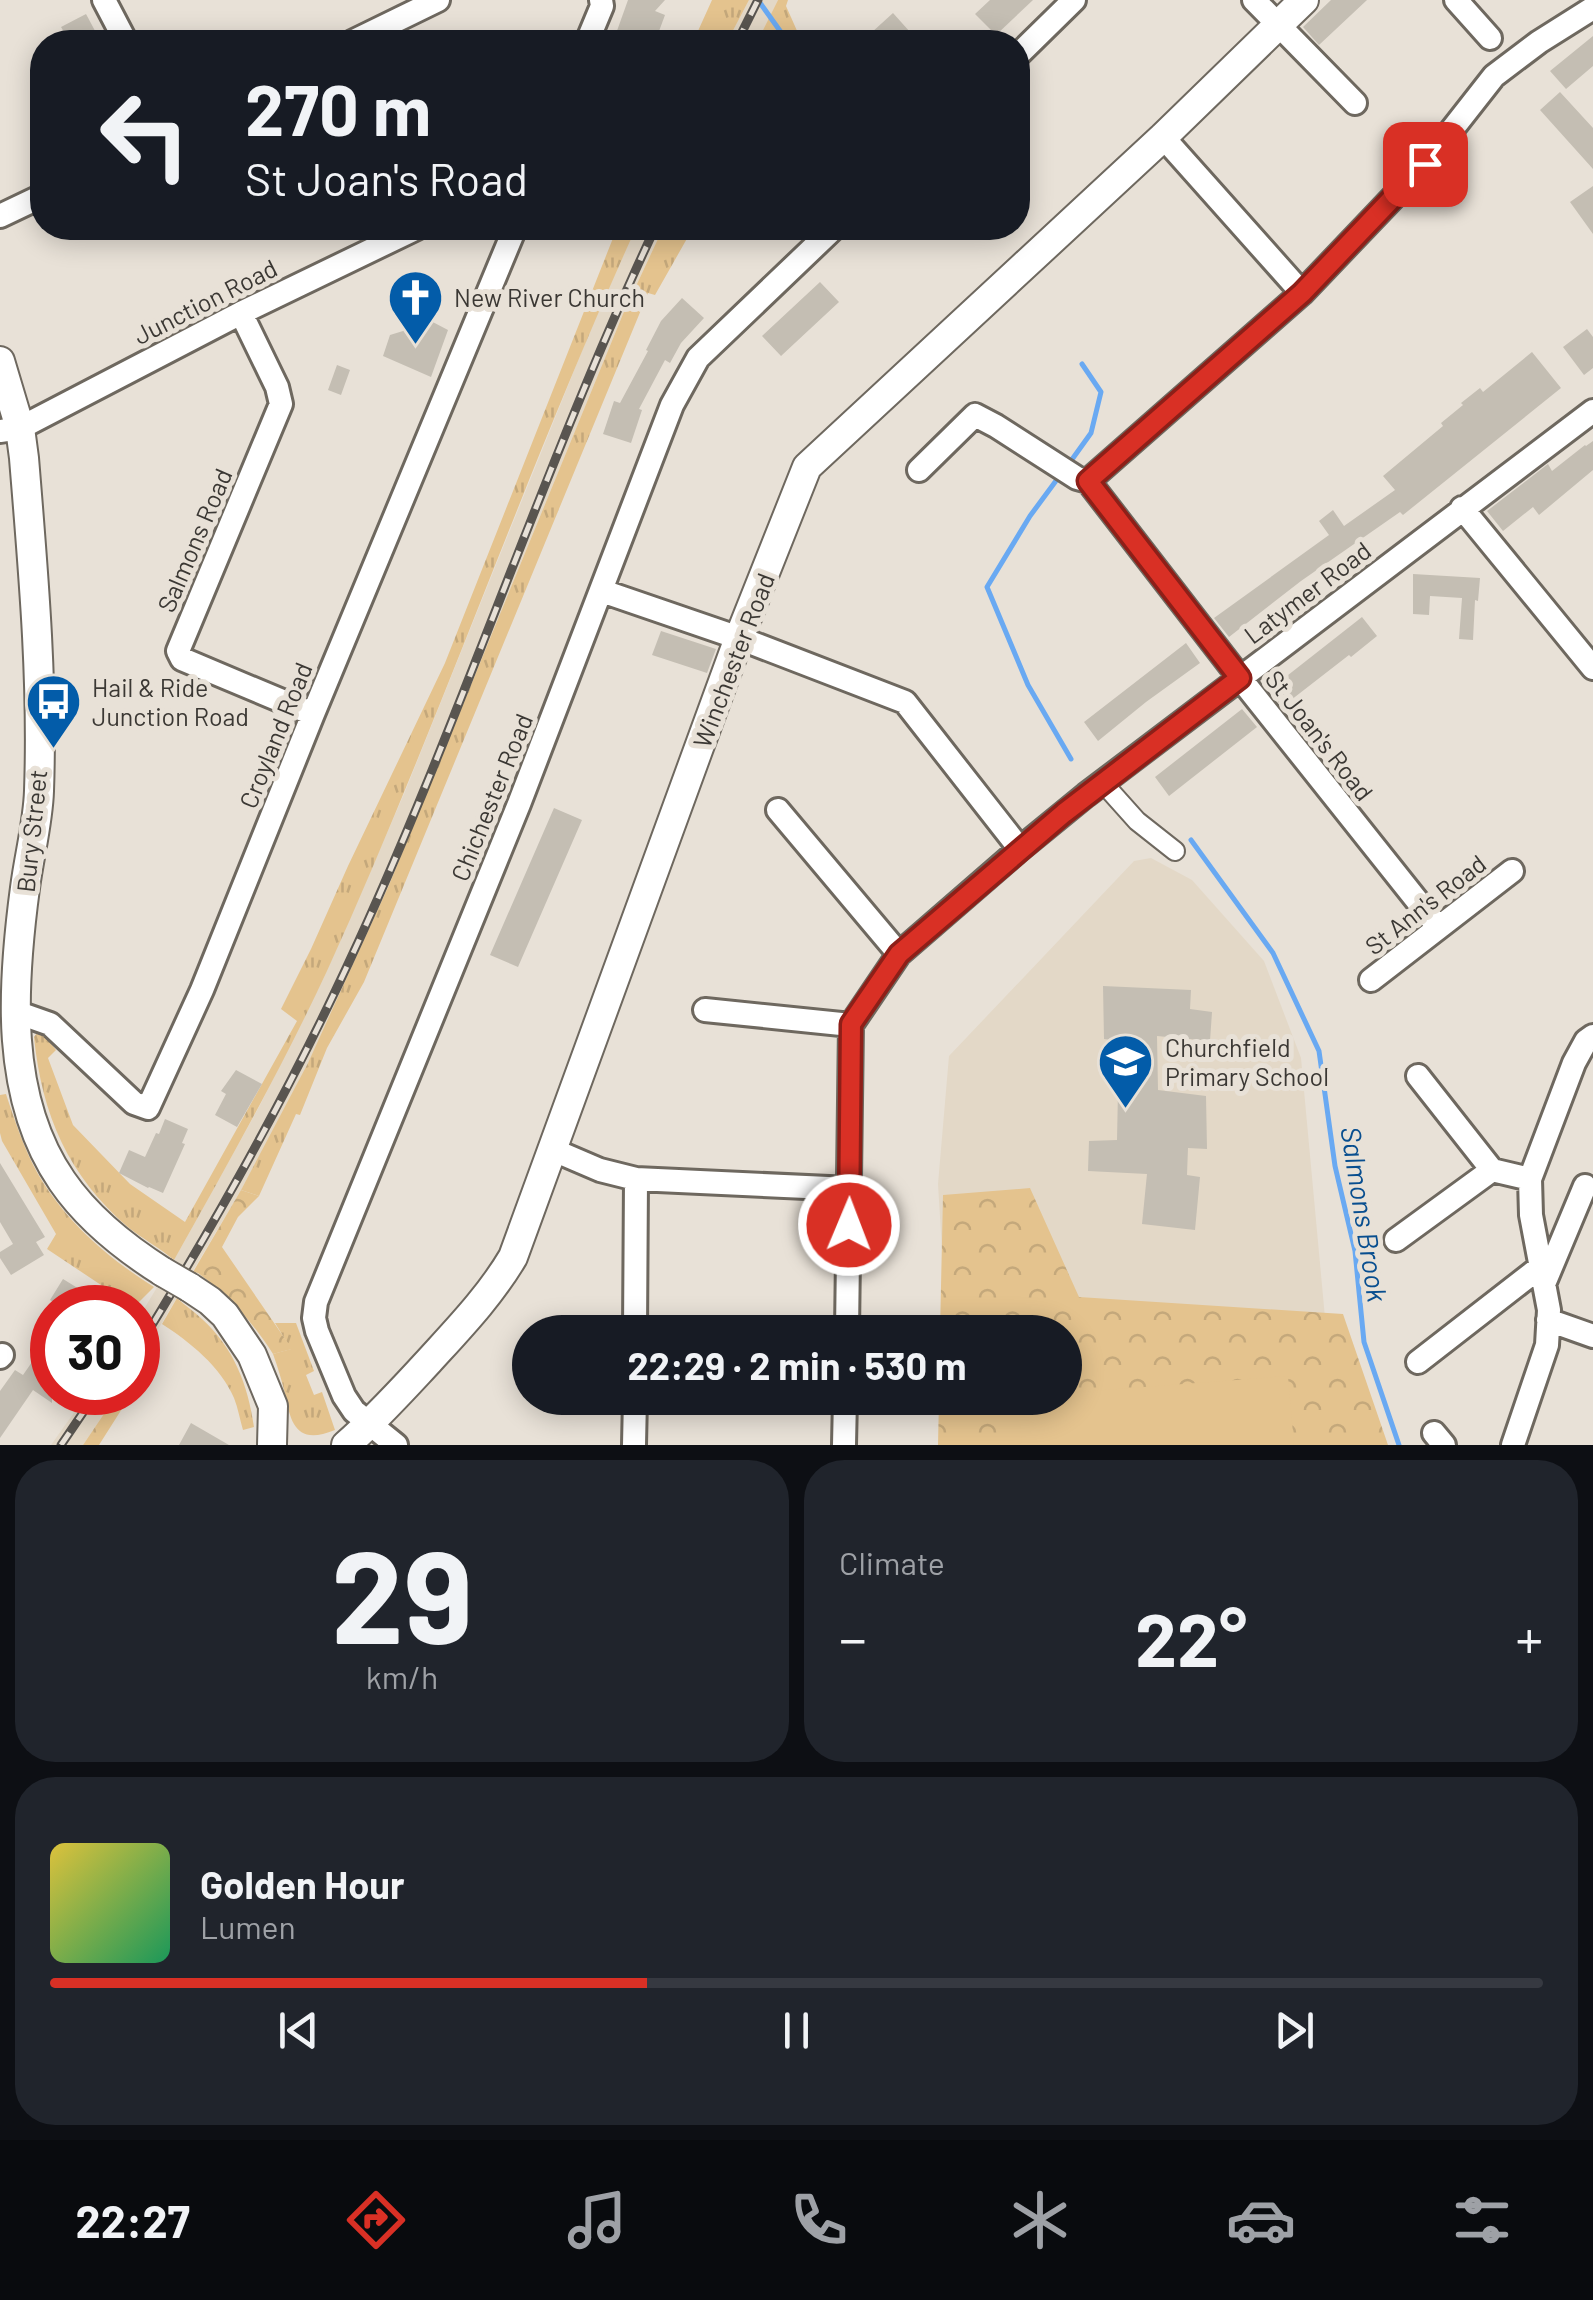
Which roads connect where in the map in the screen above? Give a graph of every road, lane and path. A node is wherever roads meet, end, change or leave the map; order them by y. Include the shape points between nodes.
1 (104, 0) edge
2 (438, 0) edge
3 (601, 0) edge
4 (1074, 0) edge
5 (1254, 0) edge
6 (1304, 0) edge
7 (1456, 0) edge
8 (1593, 8) edge
9 (1278, 25) junction
10 (120, 30) edge
11 (377, 30) edge
12 (592, 30) edge
13 (1490, 38) dead end
14 (1030, 42) edge
15 (1355, 104) dead end
16 (1164, 137) junction
17 (30, 202) edge
18 (0, 216) edge
19 (392, 240) edge
20 (509, 240) edge
21 (821, 240) edge
22 (1302, 293) junction
23 (241, 313) junction
24 (0, 361) edge
25 (1593, 411) edge
26 (10, 429) edge
27 (919, 470) dead end
28 (1082, 480) junction
29 (1462, 508) junction
30 (602, 591) junction
31 (739, 638) junction
32 (1593, 668) edge
33 (1240, 678) junction
34 (313, 714) junction
35 (1103, 783) junction
36 (778, 810) dead end
37 (1020, 849) junction
38 (1168, 855) dead end
39 (1512, 871) dead end
40 (1438, 927) junction
41 (9, 952) edge
42 (899, 954) junction
43 (1371, 980) dead end
44 (705, 1010) dead end
45 (16, 1012) junction
46 (851, 1024) junction
47 (1593, 1036) edge
48 (1582, 1075) edge
49 (1418, 1076) dead end
50 (551, 1150) junction
51 (1492, 1170) junction
52 (636, 1179) junction
53 (1530, 1180) junction
54 (1585, 1186) dead end
55 (850, 1189) junction
56 (1396, 1240) dead end
57 (1541, 1276) junction
58 (635, 1315) edge
59 (847, 1315) edge
60 (1548, 1320) junction
61 (1593, 1336) edge
62 (1418, 1362) dead end
63 (634, 1415) edge
64 (845, 1415) edge
65 (371, 1423) junction
66 (272, 1445) edge
67 (346, 1445) edge
68 (396, 1445) edge
69 (634, 1445) edge
70 (844, 1445) edge
71 (1513, 1445) edge

1 - 10 street
2 - 11 street
3 - 12 street
4 - 14 street
5 - 9 street
6 - 9 street, Winchester Road
7 - 13 street
8 - 22 street via 1494,76 1425,164
9 - 15 street
9 - 16 street, Winchester Road
16 - 22 street
16 - 31 street, Winchester Road via 807,467
17 - 18 street
19 - 23 street, Junction Road
20 - 34 street, Croyland Road
21 - 30 street, Chichester Road via 691,370
22 - 28 street
23 - 26 street, Junction Road
23 - 34 street, Salmons Road via 281,404 178,651 182,659
24 - 26 street, Bury Street
25 - 29 street, Latymer Road
26 - 41 street, Bury Street via 35,594 40,686 39,796
27 - 28 street, St Joan's Road via 975,415
28 - 33 street, St Joan's Road
29 - 32 street
29 - 33 street, Latymer Road
30 - 31 street
30 - 65 street, Chichester Road via 316,1302 317,1331 344,1396
31 - 37 street via 905,702
31 - 50 street, Winchester Road
33 - 35 street, Latymer Road
33 - 40 street, St Joan's Road
34 - 45 street, Croyland Road via 148,1108 134,1103 50,1024
35 - 37 street, Latymer Road
35 - 38 street
36 - 42 street
37 - 42 street, Latymer Road
39 - 40 street, St Ann's Road
40 - 43 street, St Ann's Road
41 - 45 street, Bury Street
42 - 46 street, Latymer Road
44 - 46 street
45 - 66 street, Bury Street, bridge via 18,1063 31,1116 62,1181 110,1234 225,1315 252,1355 272,1406
46 - 55 street
47 - 48 street via 1586,1041
48 - 53 street
49 - 51 street
50 - 52 street
50 - 65 street, Winchester Road via 498,1283
51 - 53 street
51 - 56 street
52 - 55 street
52 - 58 street
53 - 57 street
54 - 57 street
55 - 59 street
57 - 60 street
57 - 62 street
60 - 61 street
60 - 71 street via 1547,1345
63 - 69 street
64 - 70 street
65 - 67 street, Winchester Road
65 - 68 street, Chichester Road

